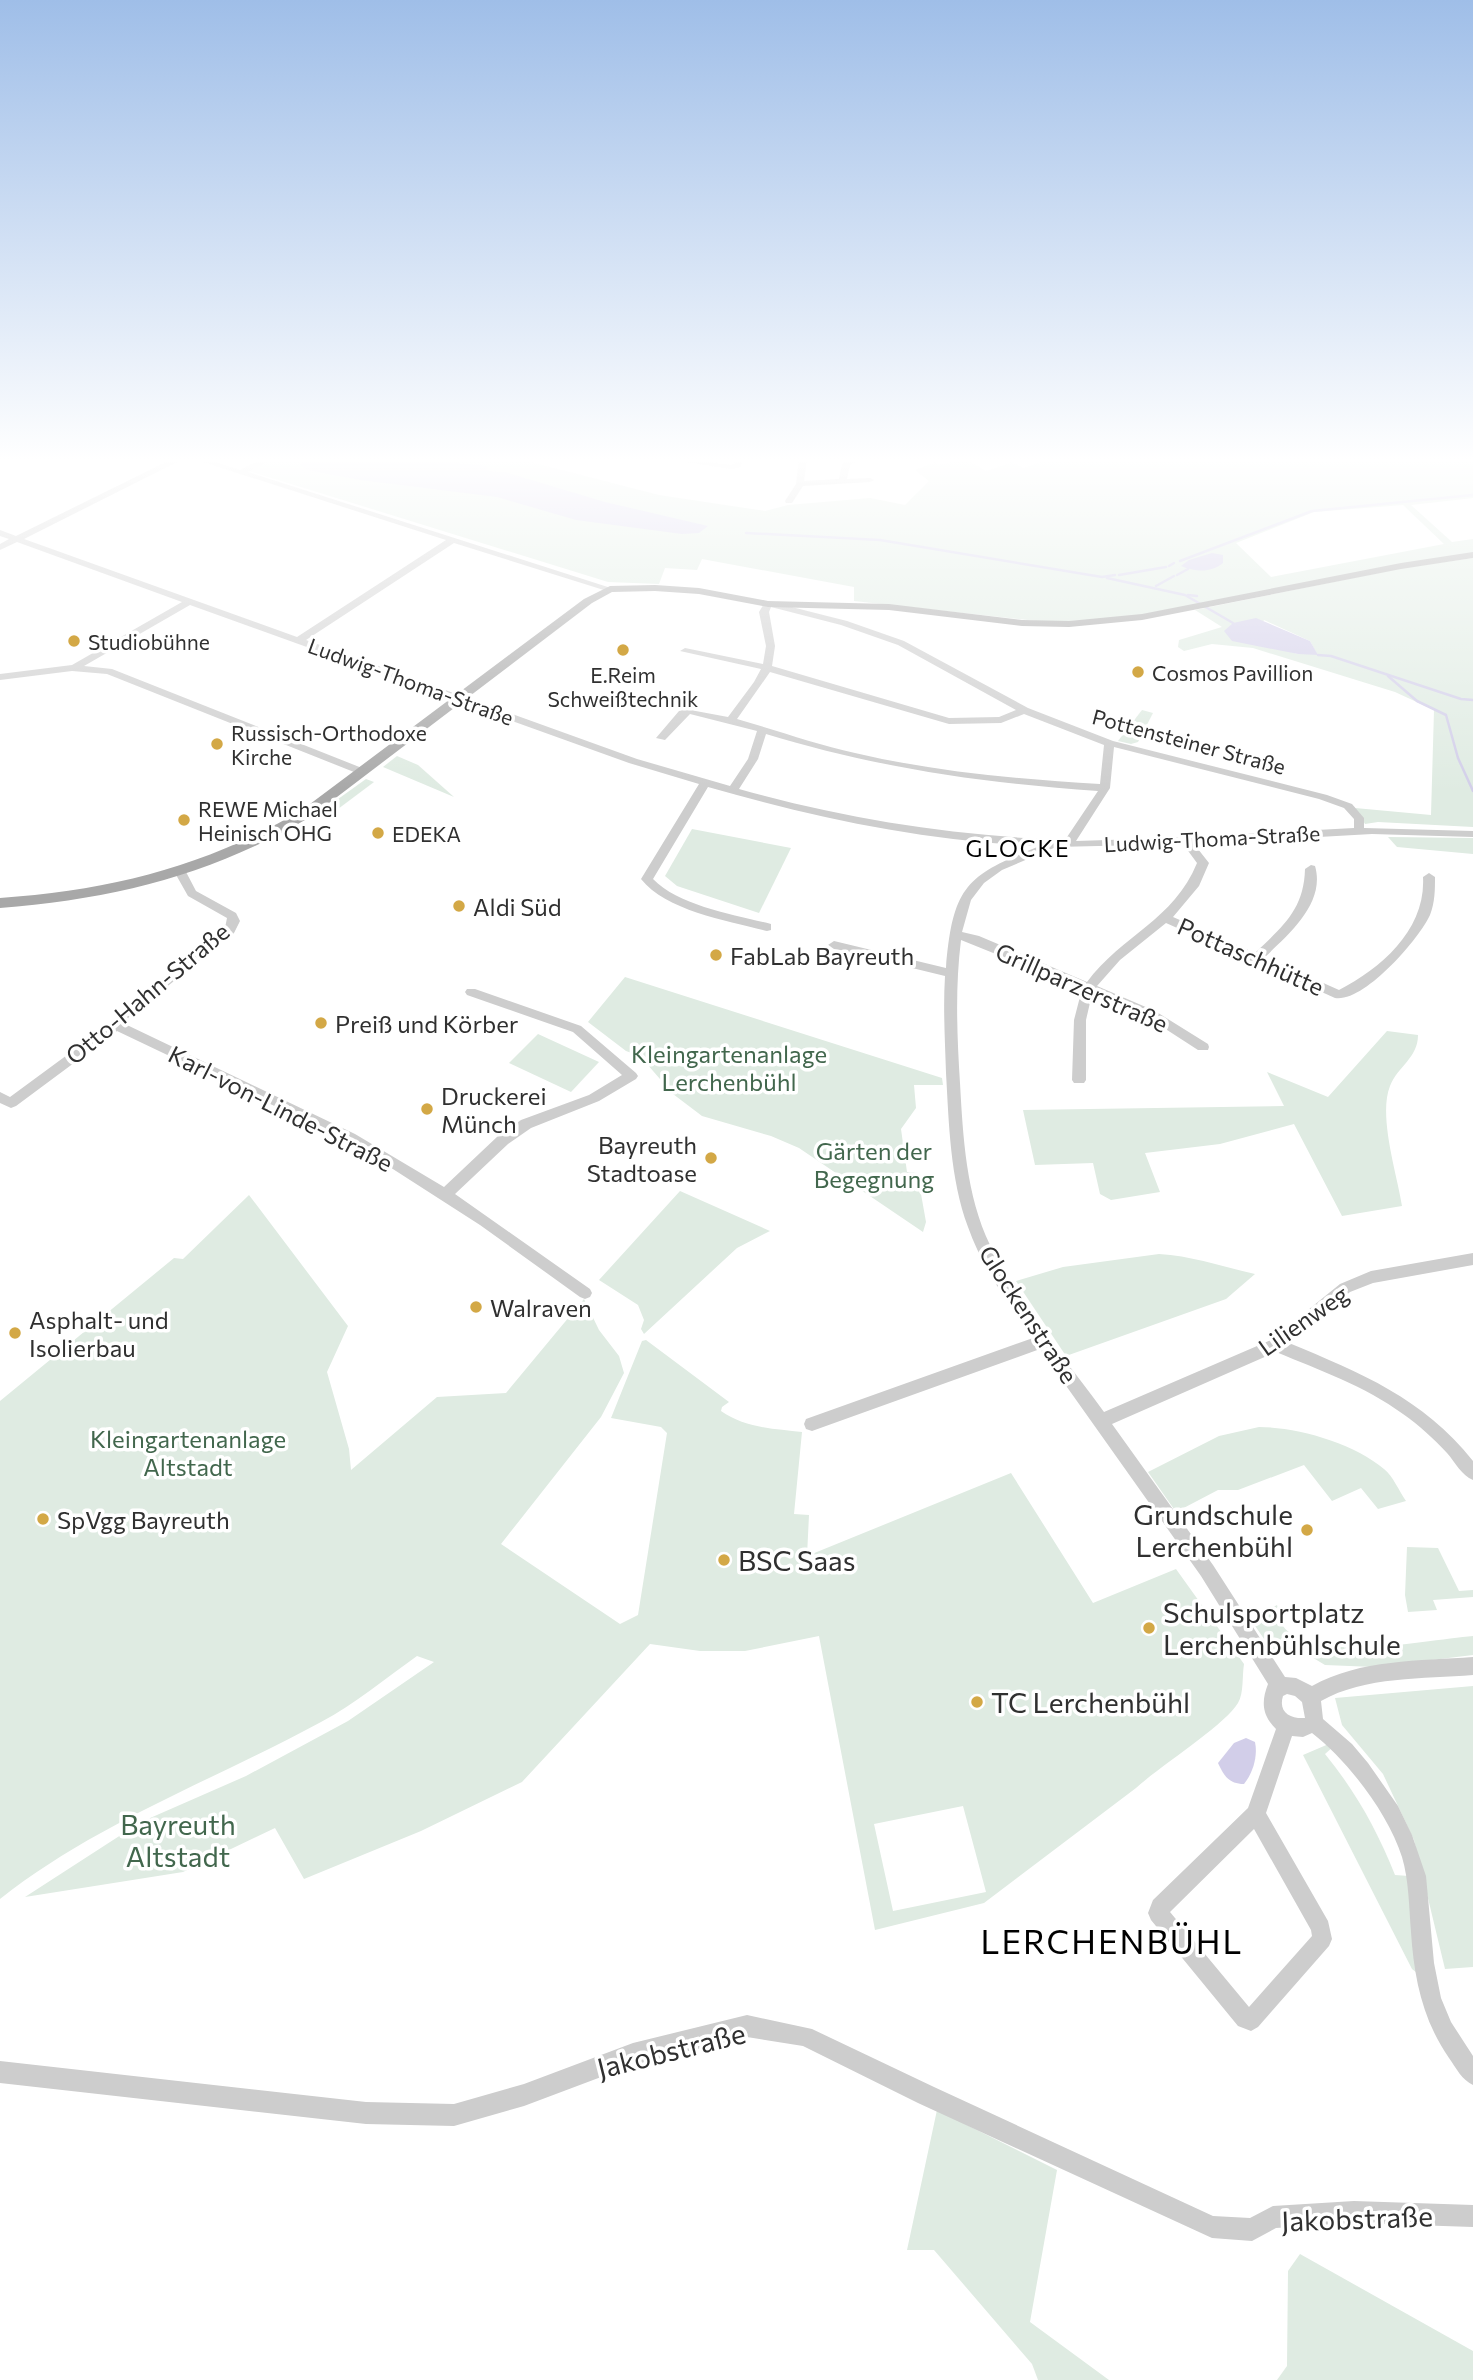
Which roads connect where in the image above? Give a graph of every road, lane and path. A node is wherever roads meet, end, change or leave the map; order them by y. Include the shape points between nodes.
1 (103, 570) edge
2 (406, 570) edge
3 (551, 570) edge
4 (1381, 570) edge
5 (610, 589) junction
6 (190, 601) junction
7 (768, 604) junction
8 (299, 640) junction
9 (685, 651) dead end
10 (72, 668) junction
11 (768, 668) junction
12 (1, 679) edge
13 (431, 689) junction
14 (458, 699) junction
15 (478, 706) junction
16 (1024, 710) junction
17 (441, 713) junction
18 (730, 721) junction
19 (762, 731) junction
20 (661, 738) dead end
21 (1109, 743) junction
22 (363, 772) junction
23 (705, 783) junction
24 (1105, 788) junction
25 (732, 791) junction
26 (1359, 830) junction
27 (1473, 834) edge
28 (1010, 842) junction
29 (1188, 843) junction
30 (1061, 844) junction
31 (1006, 864) junction
32 (1311, 869) dead end
33 (181, 873) junction
34 (1429, 877) dead end
35 (0, 903) edge
36 (1165, 918) junction
37 (767, 927) dead end
38 (958, 935) junction
39 (834, 945) dead end
40 (1255, 960) junction
41 (951, 973) junction
42 (1087, 990) junction
43 (471, 992) dead end
44 (120, 1021) junction
45 (1203, 1047) dead end
46 (1079, 1080) dead end
47 (0, 1097) edge
48 (444, 1195) junction
49 (1473, 1259) edge
50 (585, 1293) dead end
51 (1044, 1340) junction
52 (1276, 1345) junction
53 (1101, 1421) junction
54 (812, 1424) dead end
55 (1473, 1473) edge
56 (1473, 1667) edge
57 (1280, 1686) junction
58 (1311, 1697) junction
59 (1313, 1723) junction
60 (1286, 1726) junction
61 (1256, 1814) junction
62 (0, 2072) edge
63 (1473, 2074) edge
64 (1473, 2216) edge

1 - 6 street, Ludwig-Thoma-Straße
2 - 8 street
3 - 5 street, Pottensteiner Straße
4 - 7 main road via 1142,617 1049,625 902,608
5 - 7 main road, Pottensteiner Straße via 699,591
5 - 14 main road via 590,599
6 - 8 street, Ludwig-Thoma-Straße
6 - 10 street
7 - 11 street via 764,612 772,637
7 - 16 street, Pottensteiner Straße via 901,643
8 - 13 street, Ludwig-Thoma-Straße
9 - 11 street
10 - 12 street
10 - 22 street via 109,671
11 - 16 street via 949,721 1001,720
11 - 18 street
13 - 14 street, Ludwig-Thoma-Straße
13 - 17 street via 442,700
14 - 15 street, Ludwig-Thoma-Straße
14 - 17 main road
15 - 17 street
15 - 23 street, Ludwig-Thoma-Straße
16 - 21 street, Pottensteiner Straße
17 - 22 main road
18 - 19 street
18 - 20 street via 686,711
19 - 24 street via 914,768 975,778
19 - 25 street via 753,759
21 - 24 street
21 - 26 street, Pottensteiner Straße via 1323,797 1353,810
22 - 33 main road via 296,820 238,851
23 - 25 street, Ludwig-Thoma-Straße
23 - 37 street via 647,879 676,899
24 - 30 street
25 - 28 street, Ludwig-Thoma-Straße via 858,822
26 - 27 street, Ludwig-Thoma-Straße
26 - 29 street, Ludwig-Thoma-Straße
28 - 30 street, Ludwig-Thoma-Straße
28 - 31 street
29 - 30 street, Ludwig-Thoma-Straße
29 - 36 street via 1203,863 1200,876
30 - 31 street, Glockenstraße
31 - 38 street, Glockenstraße via 971,888 962,905
32 - 40 street via 1310,893 1301,914
33 - 35 main road via 105,892
33 - 44 street, Otto-Hahn-Straße via 192,893 232,916 233,926
34 - 40 street, Pottaschhütte via 1430,906 1406,943 1371,975 1339,995
36 - 40 street, Pottaschhütte
36 - 42 street
38 - 41 street, Glockenstraße
38 - 42 street, Grillparzerstraße
39 - 41 street
41 - 51 street, Glockenstraße via 955,1096 974,1225
42 - 45 street, Grillparzerstraße via 1151,1014
42 - 46 street via 1082,1004
43 - 48 street via 577,1029 631,1076 594,1098 526,1124
44 - 47 street, Otto-Hahn-Straße via 11,1103
44 - 48 street, Karl-von-Linde-Straße via 122,1028 328,1128
48 - 50 street, Karl-von-Linde-Straße via 541,1258
49 - 52 street, Lilienweg via 1371,1277 1345,1288
51 - 53 street, Glockenstraße
51 - 54 street
52 - 53 street, Lilienweg
52 - 55 street via 1385,1391 1454,1446
53 - 57 street, Glockenstraße via 1227,1601
56 - 58 street via 1386,1673 1337,1682
57 - 58 street via 1296,1686
57 - 60 street via 1271,1703
58 - 59 street via 1316,1710
59 - 60 street via 1301,1729
59 - 63 street via 1333,1735 1369,1778 1395,1823 1416,1872 1436,2014
60 - 61 street
61 - 61 street via 1160,1906 1158,1913 1251,2020 1322,1939 1321,1928
62 - 64 street, Jakobstraße via 366,2113 454,2115 524,2095 633,2054 747,2026 805,2036 1212,2227 1252,2230 1273,2217 1353,2212

